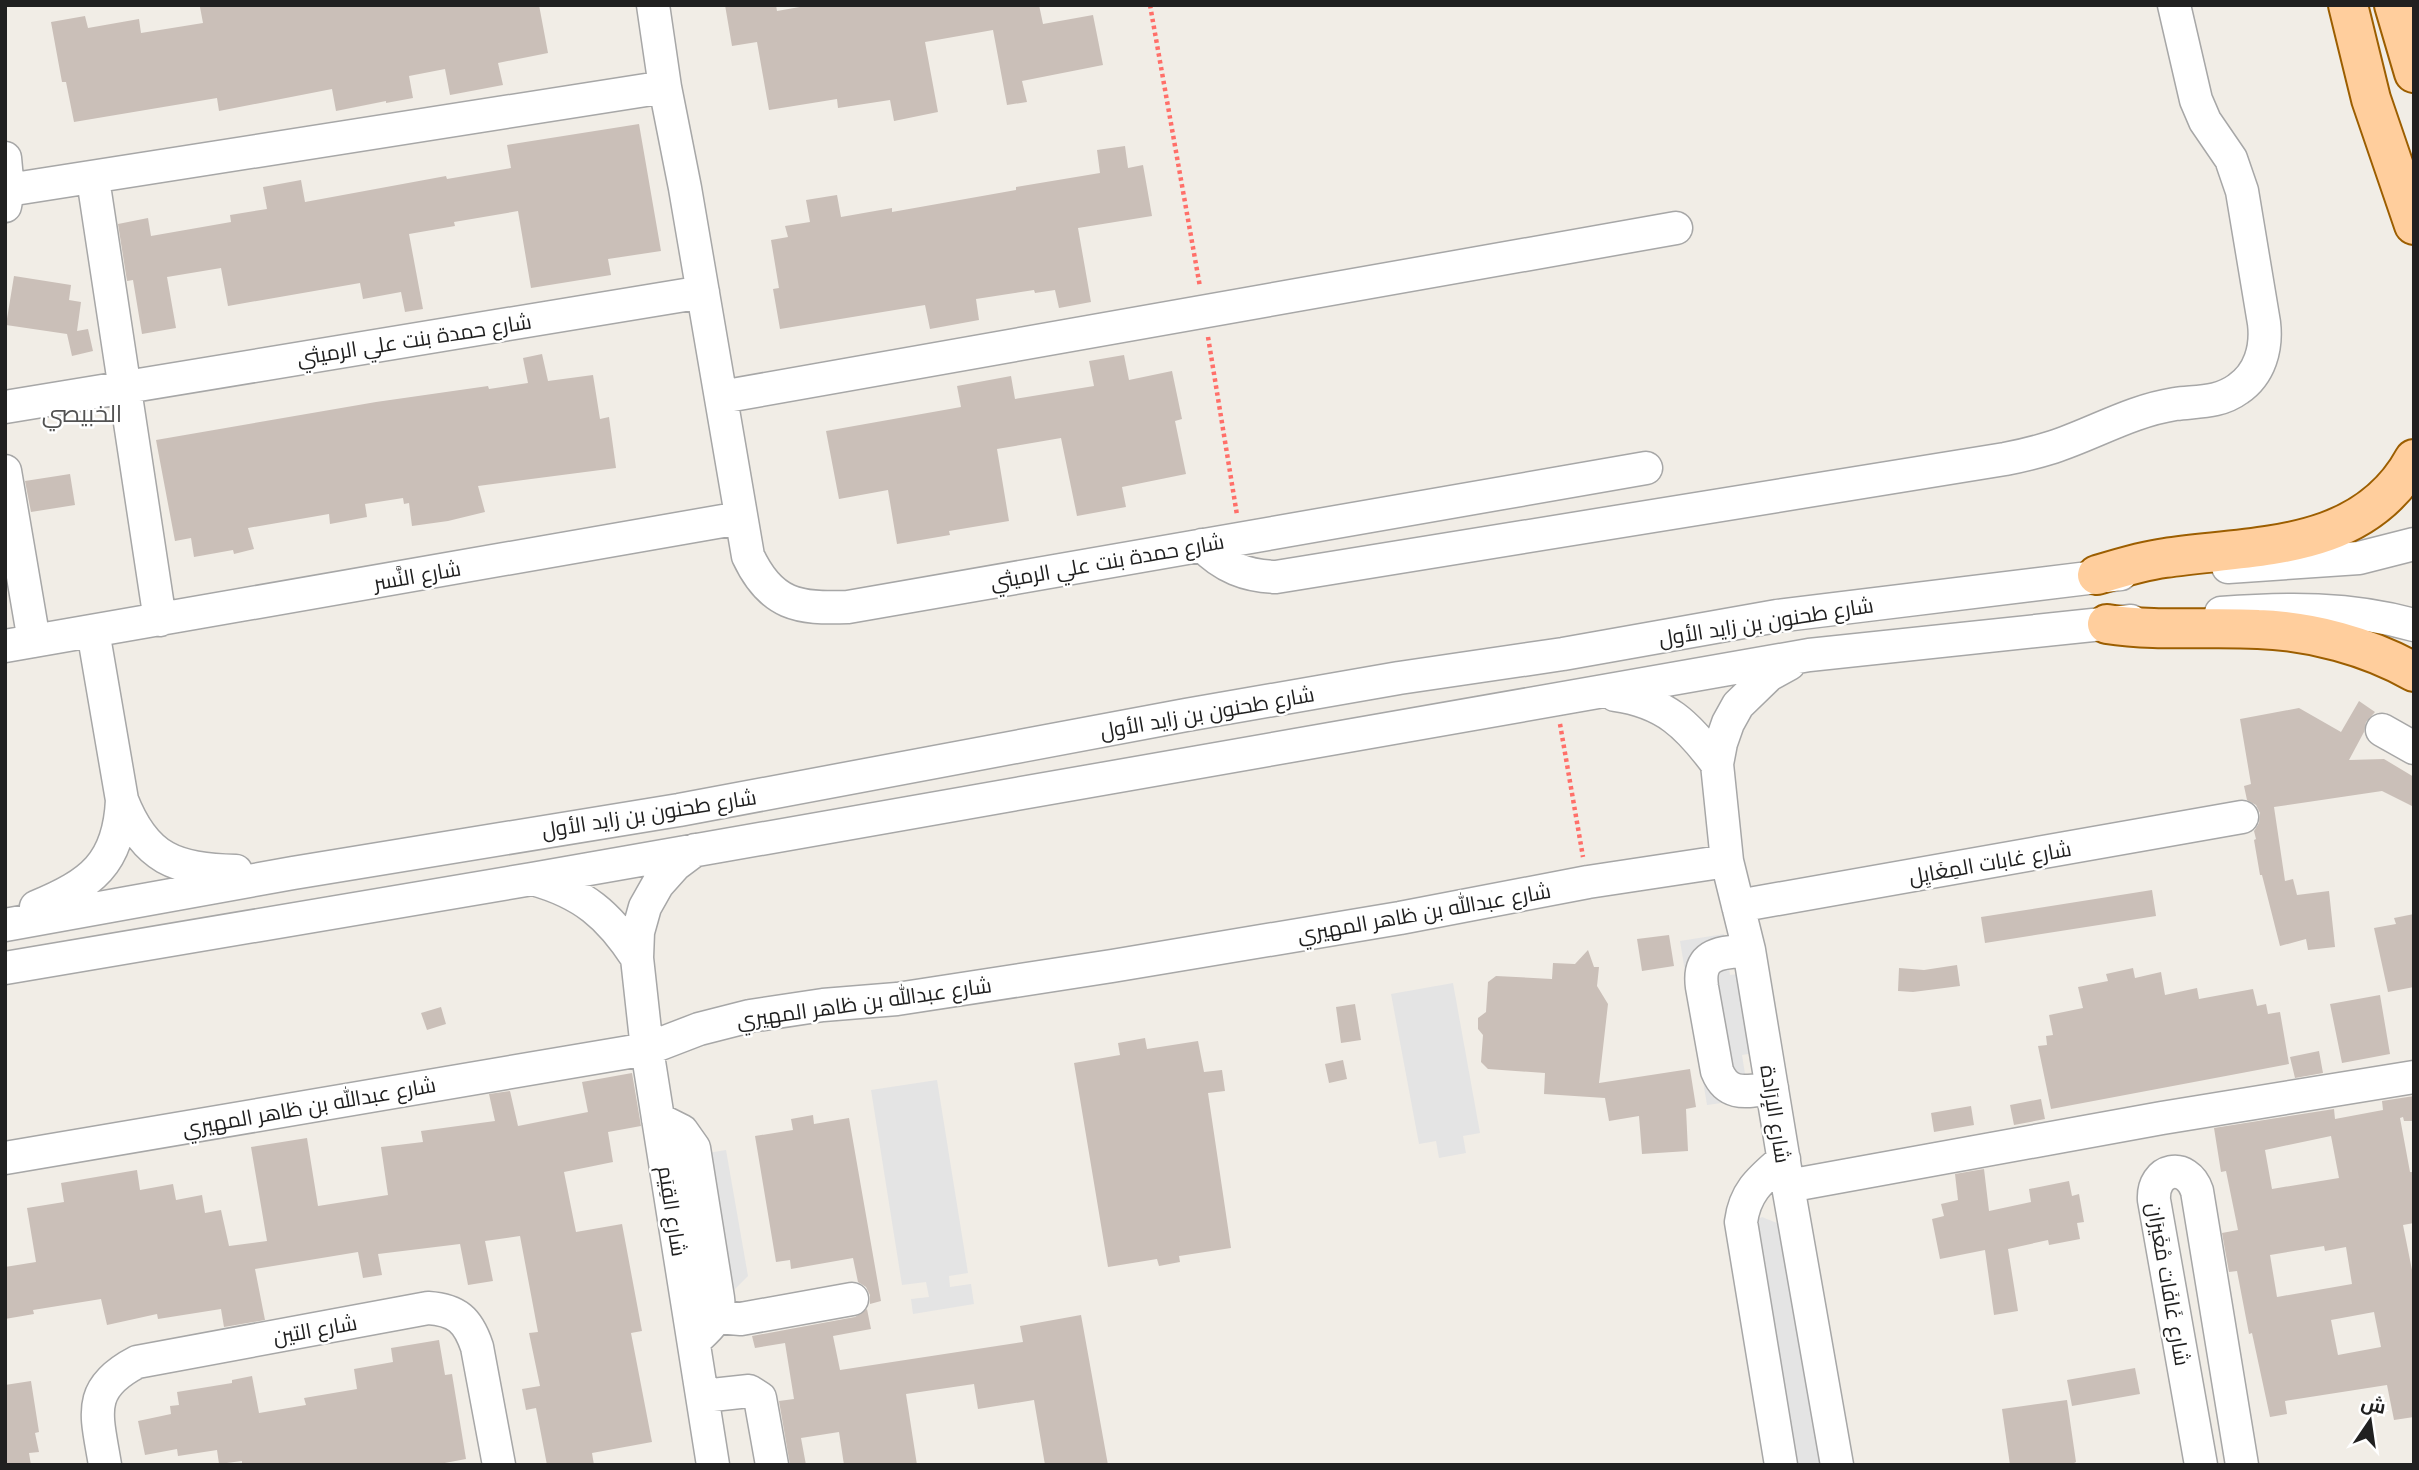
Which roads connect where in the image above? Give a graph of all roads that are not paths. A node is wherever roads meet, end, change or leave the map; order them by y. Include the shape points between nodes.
1 (653, 5) edge
2 (2174, 5) edge
3 (2348, 5) edge
4 (2394, 5) edge
5 (2407, 5) edge
6 (2410, 62) edge
7 (665, 87) junction
8 (5, 158) edge
9 (93, 179) junction
10 (6, 198) edge
11 (2414, 225) edge
12 (1676, 228) dead end
13 (703, 292) junction
14 (125, 386) junction
15 (721, 397) junction
16 (5, 407) edge
17 (2414, 459) edge
18 (1646, 468) dead end
19 (5, 471) edge
20 (740, 518) junction
21 (2414, 544) edge
22 (1202, 545) junction
23 (2097, 575) junction
24 (160, 620) junction
25 (2107, 624) junction
26 (2414, 625) edge
27 (93, 631) junction
28 (20, 644) edge
29 (1809, 655) junction
30 (2414, 672) edge
31 (1598, 693) junction
32 (2382, 730) dead end
33 (2414, 748) edge
34 (1717, 764) junction
35 (121, 800) junction
36 (2242, 817) dead end
37 (695, 850) junction
38 (1727, 861) junction
39 (293, 873) junction
40 (532, 879) junction
41 (1738, 906) junction
42 (5, 922) edge
43 (1749, 950) junction
44 (637, 958) junction
45 (5, 968) edge
46 (647, 1049) junction
47 (2414, 1077) edge
48 (1772, 1088) junction
49 (658, 1119) junction
50 (5, 1158) edge
51 (1786, 1172) junction
52 (852, 1299) dead end
53 (716, 1317) junction
54 (694, 1341) junction
55 (703, 1396) junction
56 (105, 1465) edge
57 (499, 1465) edge
58 (713, 1465) edge
59 (772, 1465) edge
60 (1781, 1465) edge
61 (1837, 1465) edge
62 (2201, 1465) edge
63 (2242, 1465) edge

1 - 7 street, شارع حمدة بنت علي الرميثي
2 - 22 street via 2196,100 2237,174 2266,337 2258,366 2239,389 2225,397 2126,416 2054,447 2006,459 1276,576 1235,570
3 - 11 main road via 2371,99
4 - 6 main road
5 - 6 street
7 - 9 street
7 - 13 street, شارع حمدة بنت علي الرميثي
8 - 10 street
9 - 10 street
9 - 14 street
12 - 15 street
13 - 14 street, شارع حمدة بنت علي الرميثي
13 - 15 street, شارع حمدة بنت علي الرميثي
14 - 16 street, شارع حمدة بنت علي الرميثي
14 - 24 street
15 - 20 street, شارع حمدة بنت علي الرميثي
17 - 23 main road via 2374,505 2325,534 2281,545 2143,562
18 - 22 street, شارع حمدة بنت علي الرميثي
19 - 28 street
20 - 22 street, شارع حمدة بنت علي الرميثي via 758,577 795,605 818,608 848,607
20 - 24 street, شارع النَّسر
21 - 23 street, شارع طحنون بن زايد الأول via 2325,562
23 - 39 street, شارع طحنون بن زايد الأول via 1777,616 1399,678 679,810
24 - 27 street, شارع النَّسر
25 - 26 street, شارع طحنون بن زايد الأول via 2282,609 2361,613
25 - 29 street, شارع طحنون بن زايد الأول
25 - 30 main road via 2295,633 2332,640
27 - 28 street, شارع النَّسر
27 - 35 street
29 - 31 street, شارع طحنون بن زايد الأول
29 - 34 street, شارع الإرَادة via 1769,675 1738,705
31 - 34 street via 1647,702 1668,712 1687,726
31 - 37 street, شارع طحنون بن زايد الأول
32 - 33 street
34 - 38 street, شارع الإرَادة
35 - 39 street via 145,842 185,867
35 - 42 street via 121,824 102,867 64,895
36 - 41 street, شارع غابات المِغَايِل
37 - 40 street, شارع طحنون بن زايد الأول
37 - 44 street, شارع القِيَم via 658,884 645,907
38 - 41 street, شارع الإرَادة
38 - 46 street, شارع عبدالله بن ظاهر المهيري via 1588,881 1112,966 750,1016
39 - 42 street, شارع طحنون بن زايد الأول
40 - 44 street, شارع القِيَم via 558,886 593,906 622,934
40 - 45 street, شارع طحنون بن زايد الأول
41 - 43 street, شارع الإرَادة
43 - 48 street, شارع الإرَادة
43 - 48 street via 1718,953 1709,958 1700,977 1721,1080 1737,1091
44 - 46 street, شارع القِيَم
46 - 49 street, شارع القِيَم
46 - 50 street, شارع عبدالله بن ظاهر المهيري
47 - 51 street
48 - 51 street, شارع الإرَادة
49 - 53 street via 682,1131 694,1148 719,1304
49 - 54 street, شارع القِيَم
51 - 60 street via 1750,1193 1741,1222
51 - 61 street, شارع الإرَادة
52 - 53 street via 741,1320
53 - 54 street
54 - 55 street, شارع القِيَم
55 - 58 street, شارع القِيَم
55 - 59 street via 755,1393 762,1404
56 - 57 street, شارع التين via 97,1420 101,1395 117,1373 137,1362 428,1308 452,1313 472,1330
62 - 63 street, شارع غَافَات مْغَيرَان via 2154,1200 2157,1182 2172,1172 2189,1176 2197,1191

